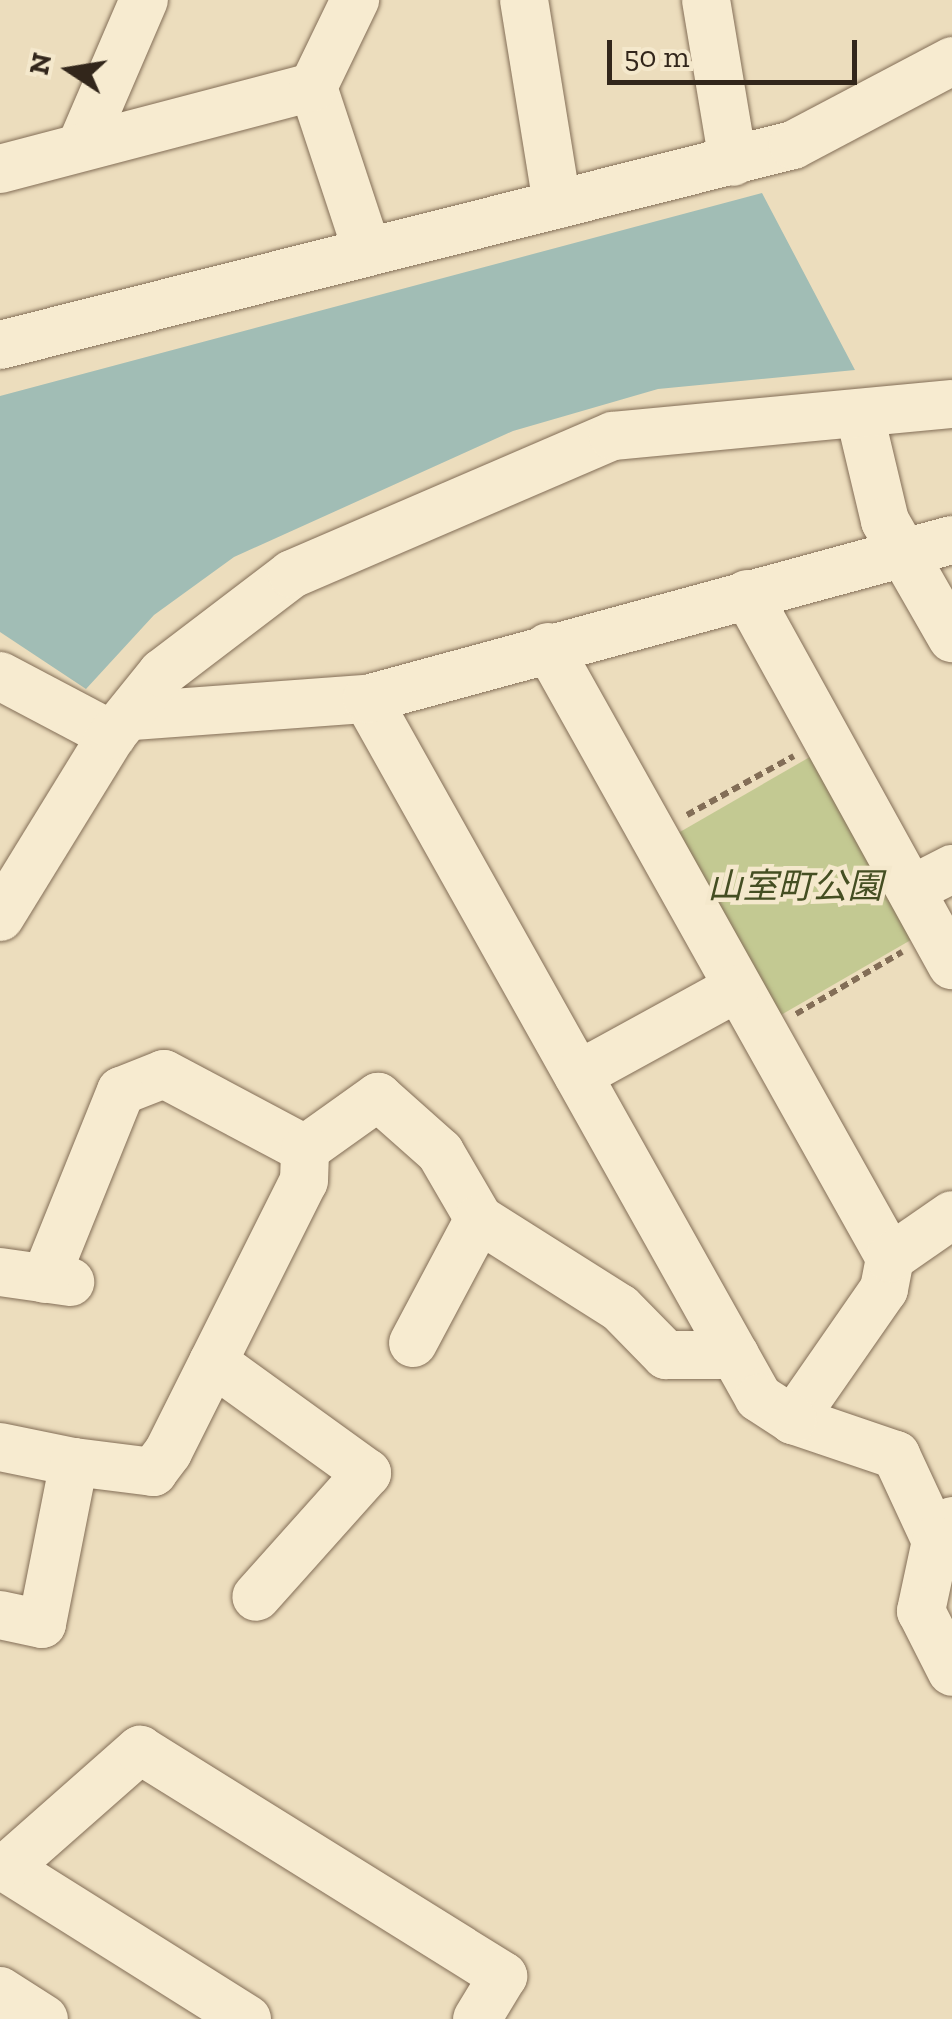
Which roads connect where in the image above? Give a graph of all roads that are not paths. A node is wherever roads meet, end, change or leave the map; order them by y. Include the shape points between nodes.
1 (144, 0) edge
2 (356, 0) edge
3 (524, 0) edge
4 (706, 0) edge
5 (952, 61) edge
6 (313, 87) junction
7 (81, 146) junction
8 (733, 162) junction
9 (0, 169) edge
10 (557, 204) junction
11 (367, 250) junction
12 (0, 345) edge
13 (952, 404) edge
14 (860, 416) junction
15 (952, 540) edge
16 (903, 552) junction
17 (747, 594) junction
18 (952, 638) edge
19 (548, 647) junction
20 (0, 676) edge
21 (367, 698) junction
22 (122, 726) junction
23 (932, 879) edge
24 (0, 917) edge
25 (943, 949) edge
26 (736, 989) junction
27 (578, 1075) junction
28 (305, 1149) junction
29 (952, 1214) edge
30 (479, 1219) junction
31 (890, 1258) junction
32 (38, 1278) edge
33 (412, 1343) dead end
34 (735, 1356) junction
35 (213, 1362) junction
36 (793, 1420) junction
37 (0, 1446) edge
38 (74, 1462) junction
39 (944, 1531) edge
40 (256, 1597) dead end
41 (0, 1615) edge
42 (952, 1672) edge
43 (0, 1991) edge
44 (44, 2019) edge
45 (247, 2019) edge
46 (477, 2019) edge

1 - 7 street
2 - 6 street
3 - 10 street
4 - 8 street
5 - 8 street via 858,118
6 - 7 street
6 - 11 street
7 - 9 street
8 - 10 street
10 - 11 street
11 - 12 street
13 - 14 street
14 - 16 street via 885,522
14 - 22 street via 654,428 498,479 292,574 234,612 162,673
15 - 16 street
16 - 17 street
16 - 18 street
17 - 19 street
17 - 23 street via 827,737
19 - 21 street
19 - 26 street
20 - 22 street
21 - 22 street
21 - 27 street
22 - 24 street
23 - 25 street
26 - 27 street
26 - 31 street
27 - 34 street
28 - 30 street via 378,1096 440,1152
28 - 32 street via 164,1074 121,1091
28 - 35 street via 304,1182
29 - 31 street
30 - 33 street
30 - 34 street via 620,1308 666,1355
31 - 36 street via 884,1289
34 - 36 street via 759,1398
35 - 38 street via 153,1472
35 - 40 street via 367,1473
36 - 39 street via 896,1454
37 - 38 street
38 - 41 street via 42,1624
39 - 42 street via 921,1611
43 - 44 street
45 - 46 street via 6,1868 140,1750 504,1976

